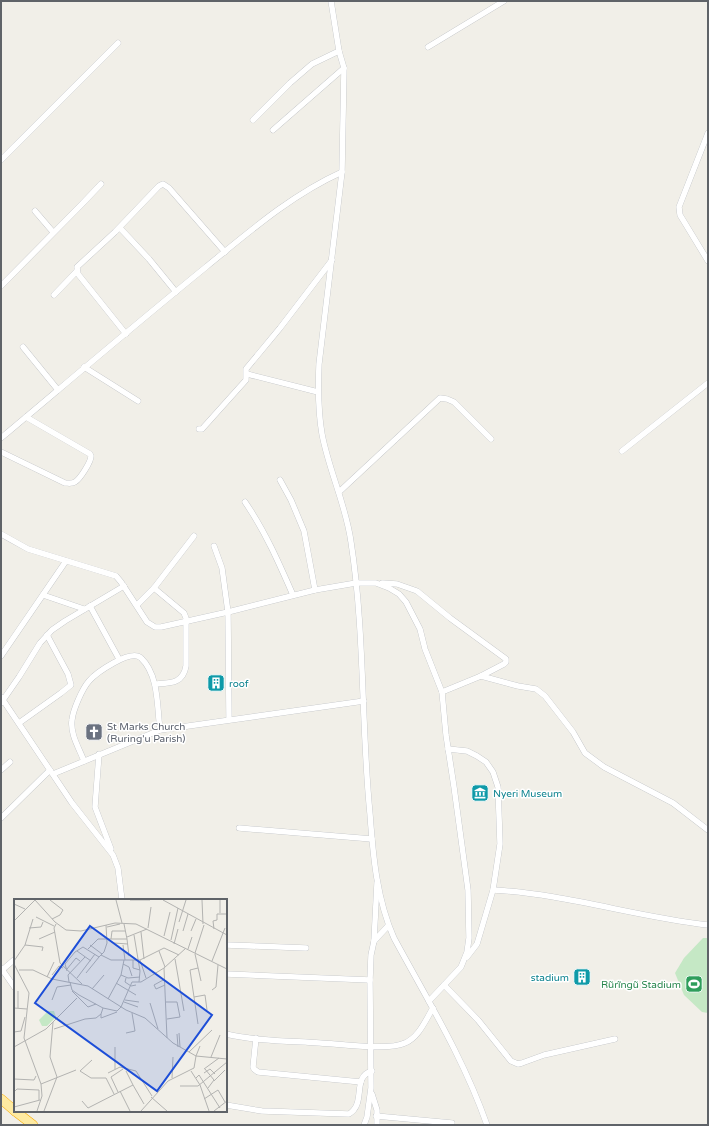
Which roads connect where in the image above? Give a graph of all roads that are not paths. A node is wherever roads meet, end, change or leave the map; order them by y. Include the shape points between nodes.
1 (331, 1) edge
2 (504, 1) edge
3 (118, 43) dead end
4 (428, 47) dead end
5 (339, 51) junction
6 (344, 68) junction
7 (253, 120) dead end
8 (273, 130) dead end
9 (708, 133) edge
10 (1, 160) edge
11 (342, 172) junction
12 (101, 184) dead end
13 (35, 211) dead end
14 (120, 228) junction
15 (53, 232) junction
16 (225, 252) junction
17 (332, 259) junction
18 (708, 261) edge
19 (77, 271) junction
20 (1, 286) edge
21 (176, 292) junction
22 (54, 295) dead end
23 (126, 334) junction
24 (23, 347) dead end
25 (84, 367) junction
26 (247, 374) junction
27 (708, 383) edge
28 (58, 390) junction
29 (318, 392) junction
30 (138, 401) dead end
31 (26, 417) junction
32 (199, 429) dead end
33 (1, 438) edge
34 (491, 439) dead end
35 (622, 450) dead end
36 (1, 452) edge
37 (280, 480) dead end
38 (339, 492) junction
39 (244, 502) dead end
40 (1, 534) edge
41 (194, 536) dead end
42 (214, 546) dead end
43 (66, 561) junction
44 (356, 582) junction
45 (376, 583) junction
46 (124, 586) junction
47 (154, 588) junction
48 (315, 590) junction
49 (293, 595) junction
50 (43, 596) junction
51 (137, 605) junction
52 (90, 606) junction
53 (84, 609) junction
54 (228, 612) junction
55 (186, 622) junction
56 (47, 635) junction
57 (1, 656) edge
58 (119, 659) junction
59 (481, 676) junction
60 (155, 684) junction
61 (442, 692) junction
62 (2, 700) edge
63 (364, 701) junction
64 (229, 719) junction
65 (244, 721) dead end
66 (19, 723) junction
67 (160, 730) junction
68 (448, 749) junction
69 (99, 754) junction
70 (84, 760) junction
71 (10, 762) dead end
72 (1, 770) edge
73 (52, 772) junction
74 (1, 818) edge
75 (239, 828) dead end
76 (708, 830) edge
77 (372, 839) junction
78 (114, 857) junction
79 (377, 878) junction
80 (493, 890) junction
81 (122, 899) edge
82 (708, 925) edge
83 (388, 926) junction
84 (374, 941) junction
85 (227, 945) edge
86 (306, 948) dead end
87 (14, 960) edge
88 (461, 967) junction
89 (1, 970) edge
90 (227, 974) edge
91 (370, 980) junction
92 (444, 985) junction
93 (14, 987) edge
94 (429, 1001) junction
95 (433, 1008) junction
96 (227, 1034) edge
97 (256, 1038) junction
98 (615, 1039) dead end
99 (371, 1047) junction
100 (372, 1071) junction
101 (361, 1082) junction
102 (371, 1092) junction
103 (1, 1100) edge
104 (227, 1105) edge
105 (14, 1110) edge
106 (16, 1112) edge
107 (376, 1116) junction
108 (452, 1123) dead end
109 (32, 1125) edge
110 (364, 1125) edge
111 (377, 1125) edge
112 (487, 1125) edge

1 - 5 street
2 - 4 street
3 - 10 street
5 - 6 street
5 - 7 street via 322,58 301,73
6 - 8 street
6 - 11 street
9 - 18 street via 679,207 680,215
11 - 16 street via 278,209
11 - 17 street
12 - 15 street
13 - 15 street
14 - 16 street via 163,184
14 - 19 street via 80,264
14 - 21 street
15 - 20 street
16 - 21 street
17 - 26 street via 246,369
17 - 29 street
19 - 22 street
19 - 23 street
21 - 23 street
23 - 25 street
24 - 28 street
25 - 28 street
25 - 30 street
26 - 29 street
26 - 32 street via 246,380 202,429
27 - 35 street
28 - 31 street
29 - 38 street via 322,434
31 - 33 street
31 - 36 street via 90,454 90,461 78,479 74,483 65,483
34 - 38 street via 454,402 440,398
37 - 48 street via 304,531
38 - 44 street via 351,542
39 - 49 street via 268,540
40 - 43 street via 28,549
41 - 47 street
42 - 54 street via 222,568
43 - 46 street via 116,576
43 - 50 street
44 - 45 street
44 - 48 street
44 - 63 street
45 - 59 street via 397,584 417,591 506,659 504,664
45 - 61 street via 399,594 406,602 420,629
46 - 51 street
46 - 52 street
47 - 51 street
47 - 55 street via 184,613
48 - 49 street
49 - 54 street
50 - 53 street
50 - 57 street
51 - 55 street via 147,622 155,627
52 - 53 street
52 - 58 street
53 - 56 street
54 - 55 street
54 - 64 street
55 - 60 street via 185,672 171,683
56 - 62 street
56 - 66 street via 68,674 71,685
58 - 60 street via 136,654 151,673
58 - 70 street via 89,681 74,711 72,732
59 - 61 street
59 - 76 street via 536,689 545,696 573,732 585,753 604,767 673,803
60 - 67 street
61 - 68 street
62 - 66 street
63 - 64 street
63 - 65 street
63 - 77 street via 365,766
64 - 67 street
66 - 73 street
67 - 69 street
68 - 80 street via 467,751 486,762 498,787 500,844
68 - 88 street via 468,890 469,938
69 - 70 street
69 - 78 street via 94,807
70 - 73 street
71 - 72 street
73 - 74 street
73 - 78 street via 72,803
75 - 77 street
77 - 79 street
78 - 81 street
79 - 83 street
79 - 84 street
80 - 82 street via 524,892
80 - 88 street via 477,944
83 - 84 street
83 - 94 street
84 - 91 street
85 - 86 street
87 - 89 street
88 - 92 street
89 - 93 street
90 - 91 street
91 - 99 street
92 - 94 street
92 - 98 street via 515,1063
94 - 95 street
95 - 99 street via 418,1032 408,1042 396,1046
95 - 112 street via 466,1071
96 - 97 street
97 - 99 street
97 - 101 street via 253,1067 258,1072
99 - 100 street
100 - 101 street via 364,1075
100 - 102 street
101 - 104 street via 357,1104 348,1114 262,1111
102 - 107 street via 377,1110
102 - 110 street
103 - 105 highway
106 - 109 highway
107 - 108 street
107 - 111 street

